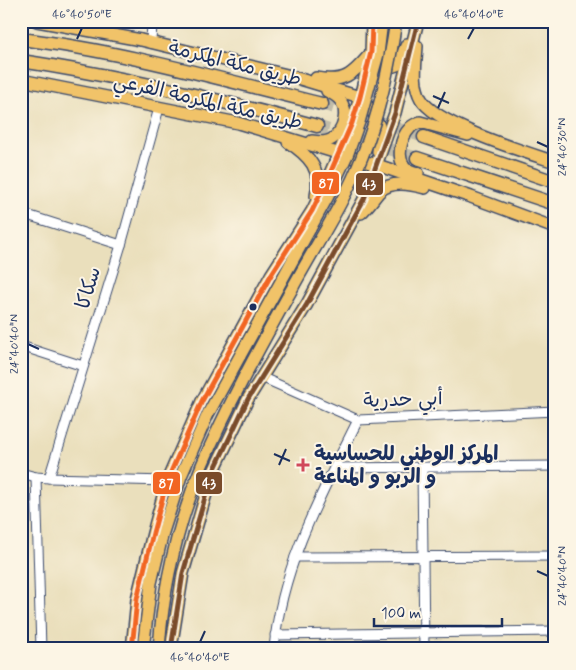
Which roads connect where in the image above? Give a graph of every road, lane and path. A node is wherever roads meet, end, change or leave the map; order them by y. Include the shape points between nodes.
1 (37, 21) edge
2 (152, 21) edge
3 (372, 21) edge
4 (382, 21) edge
5 (396, 21) edge
6 (418, 21) edge
7 (21, 39) edge
8 (151, 43) junction
9 (371, 52) junction
10 (21, 61) edge
11 (288, 75) junction
12 (21, 80) edge
13 (360, 97) junction
14 (322, 104) tunnel mouth
15 (159, 108) junction
16 (317, 126) tunnel mouth
17 (274, 133) junction
18 (424, 137) tunnel mouth
19 (496, 143) junction
20 (339, 154) junction
21 (417, 158) tunnel mouth
22 (555, 162) edge
23 (377, 165) junction
24 (555, 182) edge
25 (471, 197) junction
26 (555, 204) edge
27 (312, 211) junction
28 (21, 213) edge
29 (351, 223) junction
30 (555, 228) edge
31 (122, 245) junction
32 (21, 346) edge
33 (83, 366) junction
34 (261, 376) junction
35 (555, 411) edge
36 (358, 420) junction
37 (555, 466) edge
38 (422, 467) junction
39 (334, 468) junction
40 (21, 473) edge
41 (36, 477) junction
42 (49, 478) junction
43 (167, 481) junction
44 (555, 556) edge
45 (295, 557) junction
46 (423, 557) junction
47 (555, 631) edge
48 (424, 634) junction
49 (275, 635) junction
50 (41, 649) edge
51 (132, 649) edge
52 (143, 649) edge
53 (159, 649) edge
54 (172, 649) edge
55 (274, 649) edge
56 (424, 649) edge

1 - 8 main road
2 - 8 street
3 - 9 main road
4 - 52 main road, bridge via 378,54 348,153 328,196 208,414 181,476 151,584
5 - 53 main road, bridge via 382,98 358,166 331,222 224,416 202,466 188,504 168,580
6 - 9 main road via 397,65 385,66
6 - 19 main road via 415,84 422,100 437,115
6 - 23 main road via 395,113
7 - 14 highway, طريق مكة المكرمة via 172,67
8 - 11 main road
9 - 11 main road via 346,78 330,80
9 - 13 main road
10 - 16 highway, طريق مكة المكرمة via 148,85
11 - 13 main road
11 - 17 main road via 341,100 346,114 339,132 331,140 311,141
12 - 15 main road, طريق مكة المكرمة الفرعي
13 - 20 main road
13 - 23 main road via 373,112 379,126
15 - 17 main road, طريق مكة المكرمة الفرعي
15 - 31 street, سكاكا
17 - 20 main road, طريق مكة المكرمة الفرعي
17 - 27 main road via 297,148 316,169 317,189
18 - 24 highway
19 - 22 main road
19 - 25 main road via 420,122 403,137 401,160 406,168 451,184
20 - 23 main road, طريق مكة المكرمة الفرعي
20 - 27 main road
21 - 26 highway
23 - 25 main road, طريق مكة المكرمة الفرعي
23 - 29 main road
25 - 29 main road via 413,185 392,185 380,191
25 - 30 main road, طريق مكة المكرمة الفرعي
27 - 43 main road via 271,275 202,402
28 - 31 street
29 - 34 main road via 307,304
31 - 33 street, سكاكا
32 - 33 street
33 - 42 street, سكاكا
34 - 36 street, أبي حدرية
34 - 54 main road via 211,477 183,573
35 - 36 street, أبي حدرية
36 - 39 street
37 - 38 street
38 - 39 street
38 - 46 street
39 - 45 street
40 - 41 street
41 - 42 street
41 - 50 street
42 - 43 street
43 - 51 main road via 137,600
44 - 46 street
45 - 46 street
45 - 49 street
46 - 48 street
47 - 48 street
48 - 49 street
48 - 56 street
49 - 55 street

